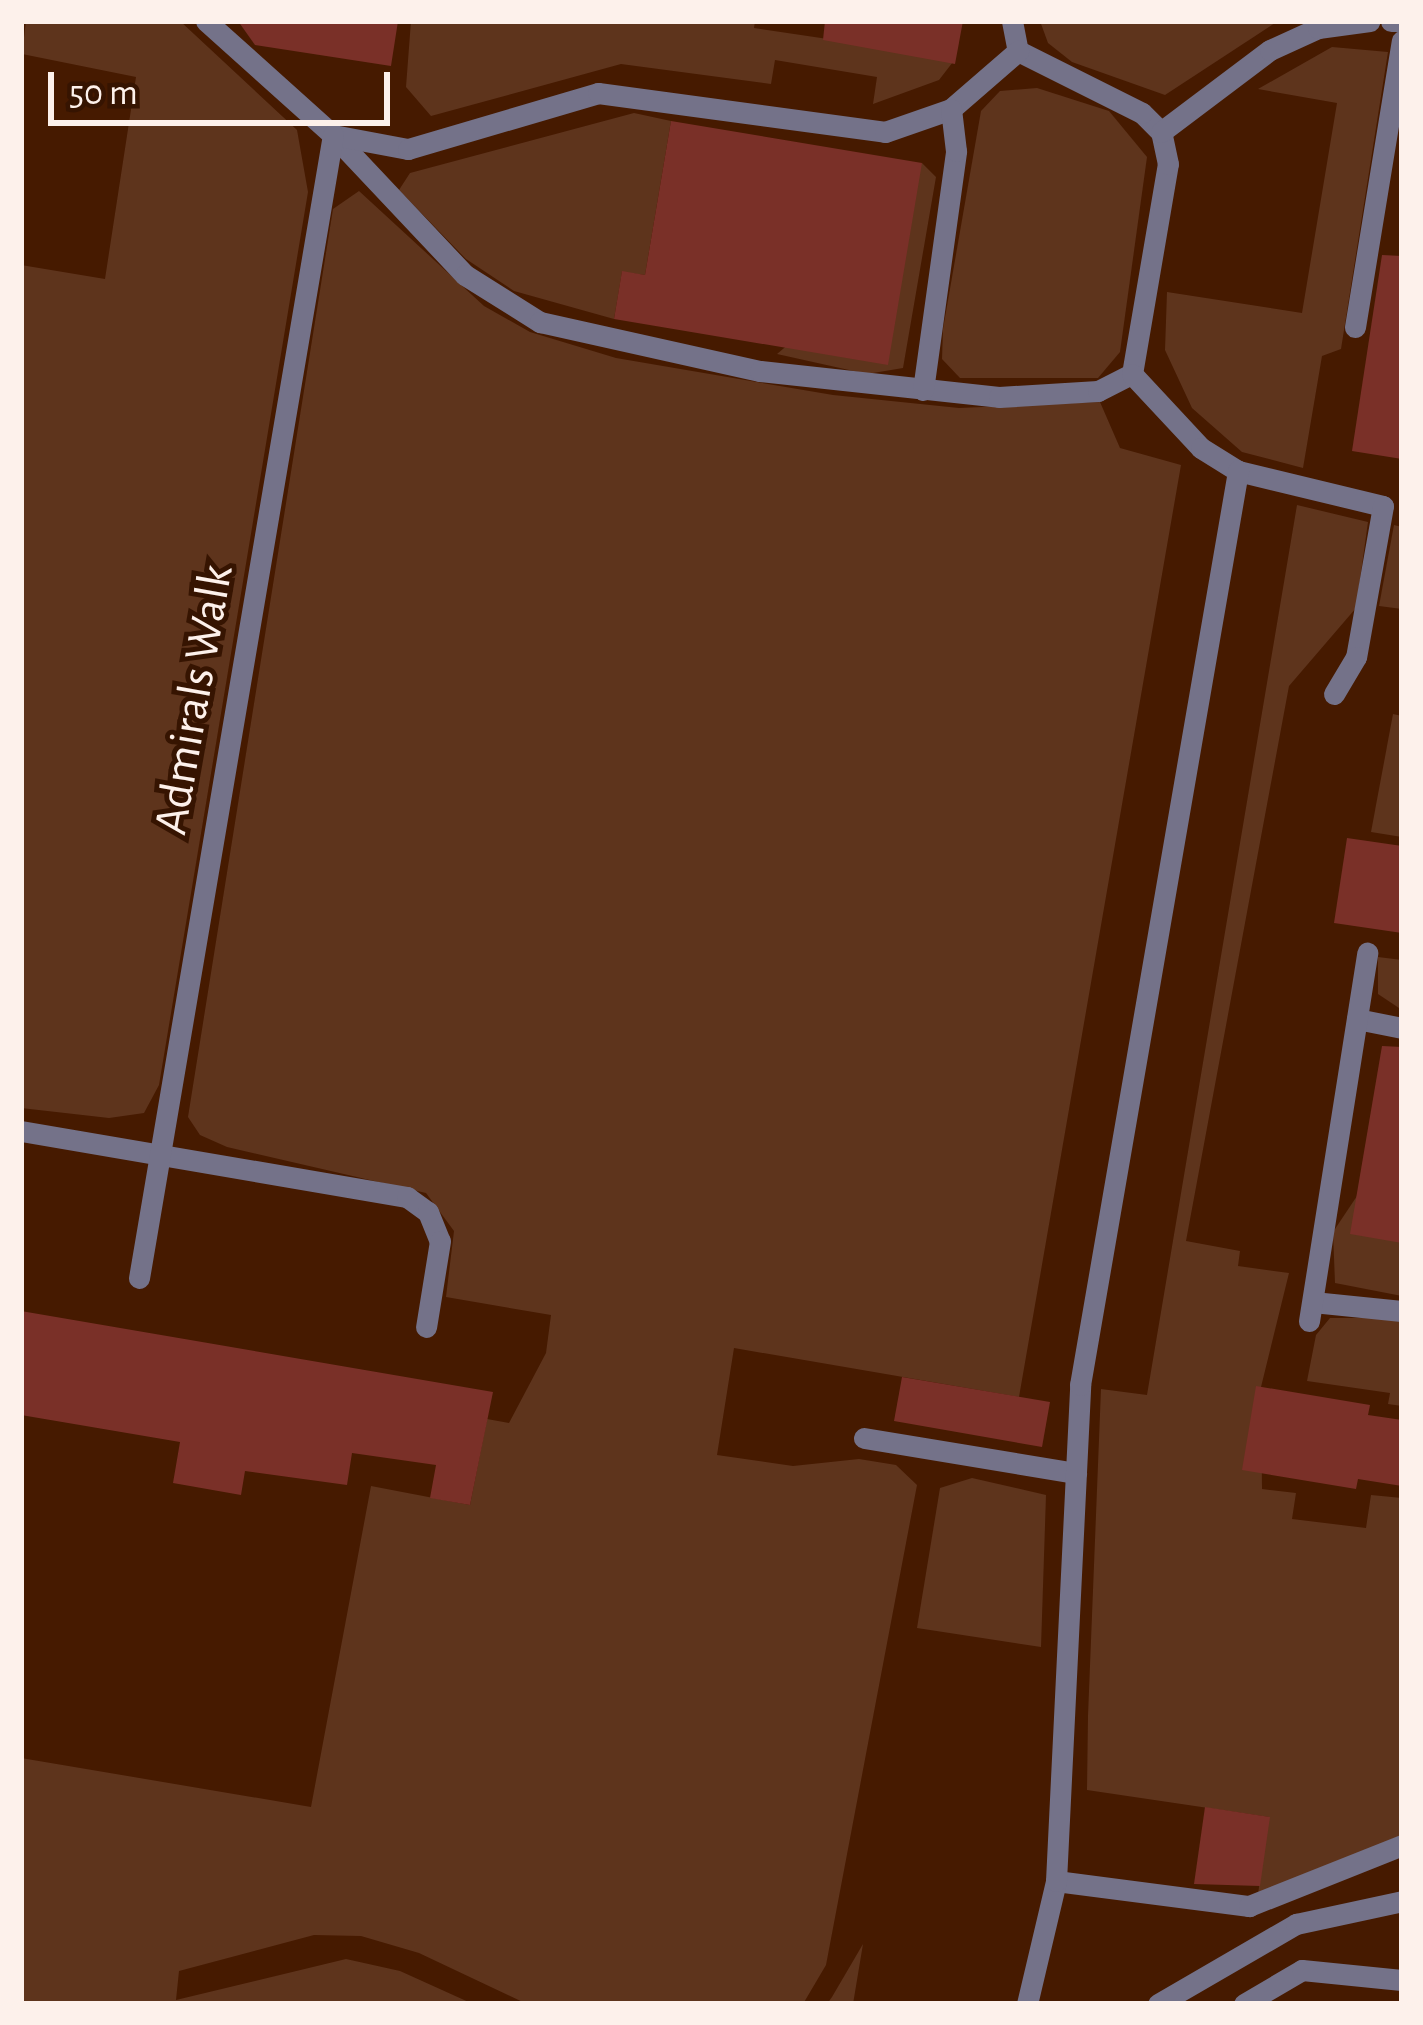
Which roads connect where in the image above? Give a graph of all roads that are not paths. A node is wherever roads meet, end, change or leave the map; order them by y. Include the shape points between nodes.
1 (206, 21) edge
2 (1012, 21) edge
3 (1370, 21) edge
4 (1391, 21) edge
5 (1402, 21) edge
6 (1402, 40) edge
7 (1018, 51) junction
8 (951, 109) junction
9 (1161, 132) junction
10 (333, 135) junction
11 (1355, 327) dead end
12 (1132, 374) junction
13 (923, 389) junction
14 (1238, 471) junction
15 (1392, 508) edge
16 (1334, 694) dead end
17 (1367, 952) dead end
18 (1357, 1019) junction
19 (1402, 1028) edge
20 (21, 1131) edge
21 (160, 1155) junction
22 (139, 1278) dead end
23 (1402, 1311) edge
24 (426, 1327) dead end
25 (864, 1438) dead end
26 (1076, 1473) junction
27 (1402, 1845) edge
28 (1056, 1881) junction
29 (1402, 1901) edge
30 (1402, 1980) edge
31 (1028, 2004) edge
32 (1158, 2004) edge
33 (1244, 2004) edge

1 - 10 lane
2 - 7 lane
3 - 9 lane via 1318,28 1270,50
4 - 5 lane
6 - 11 lane
7 - 8 lane
7 - 9 lane via 1142,113
8 - 10 lane via 885,132 598,93 409,149
8 - 13 lane via 956,151
9 - 12 lane via 1168,164
10 - 13 lane via 465,275 540,322 760,371
10 - 21 lane, Admirals Walk
12 - 13 lane via 1098,391 999,397
12 - 14 lane via 1201,448
14 - 15 lane
14 - 26 lane via 1080,1385
15 - 16 lane via 1356,657
17 - 18 lane
18 - 19 lane
18 - 23 lane via 1311,1311
20 - 21 lane
21 - 22 lane, Admirals Walk
21 - 24 lane via 417,1203 440,1241
25 - 26 lane
26 - 28 lane
27 - 28 lane via 1249,1906
28 - 31 lane
29 - 32 lane via 1296,1924
30 - 33 lane via 1302,1970

